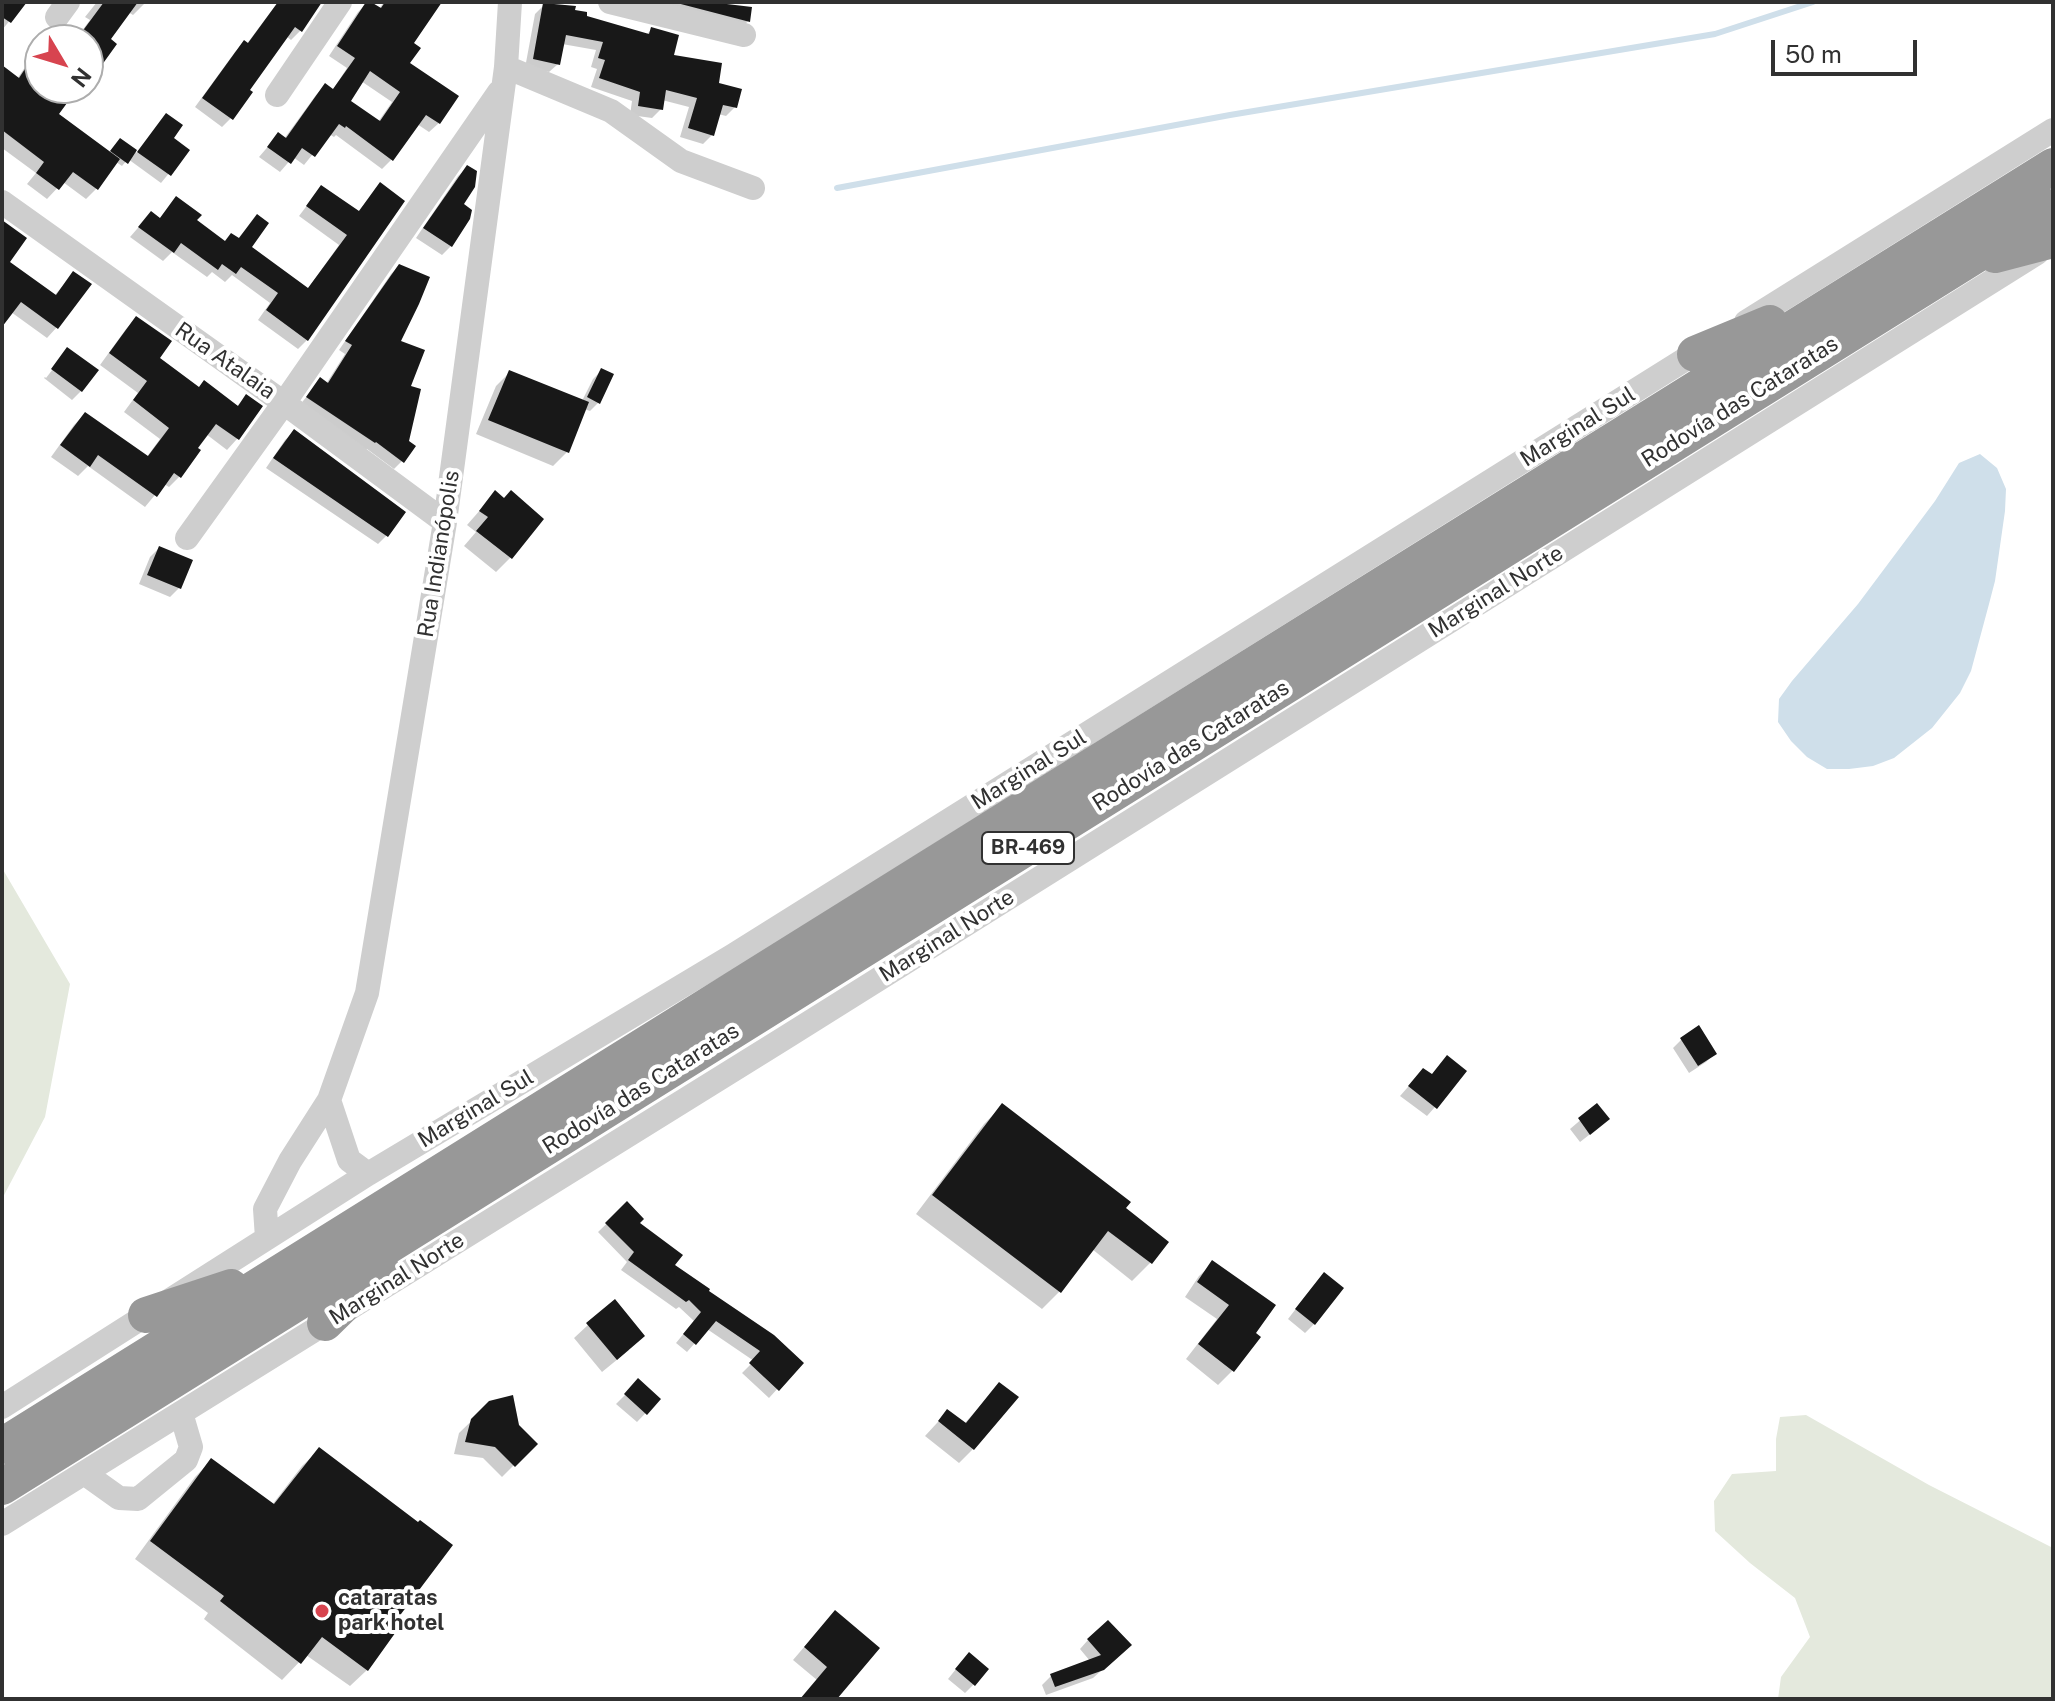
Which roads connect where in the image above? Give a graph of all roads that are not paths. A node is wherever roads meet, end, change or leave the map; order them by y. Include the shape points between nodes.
1 (340, 2) edge
2 (510, 2) edge
3 (610, 2) edge
4 (744, 35) dead end
5 (504, 77) junction
6 (277, 95) dead end
7 (2053, 130) edge
8 (2053, 166) edge
9 (753, 188) dead end
10 (2, 202) edge
11 (2053, 207) edge
12 (2053, 242) edge
13 (1963, 263) junction
14 (1867, 282) junction
15 (1695, 354) junction
16 (284, 403) junction
17 (445, 522) junction
18 (187, 538) dead end
19 (329, 1100) junction
20 (368, 1174) junction
21 (430, 1220) junction
22 (267, 1238) junction
23 (286, 1269) junction
24 (146, 1315) junction
25 (325, 1323) junction
26 (2, 1407) edge
27 (181, 1413) junction
28 (2, 1446) edge
29 (84, 1473) junction
30 (2, 1487) edge
31 (2, 1524) edge

1 - 6 street
2 - 5 street, Rua Indianópolis
3 - 4 street
5 - 9 street via 611,111 681,161
5 - 16 street
5 - 17 street, Rua Indianópolis
7 - 15 street, Marginal Sul / BR-469
8 - 14 highway, Rodovía das Cataratas / BR-469
10 - 16 street, Rua Atalaia
11 - 13 highway, Rodovía das Cataratas / BR-469
12 - 13 highway
12 - 25 street, Marginal Norte
13 - 21 highway, Rodovía das Cataratas / BR-469
14 - 15 highway
14 - 23 highway, Rodovía das Cataratas / BR-469
15 - 20 street, Marginal Sul / BR-469 via 732,956
16 - 17 street, Rua Atalaia
16 - 18 street
17 - 19 street, Rua Indianópolis via 367,993
19 - 20 street via 349,1160
19 - 22 street, Rua Indianópolis via 265,1209
20 - 22 street, Marginal Sul / BR-469
21 - 25 highway
21 - 30 highway, Rodovía das Cataratas / BR-469
22 - 24 street, Marginal Sul / BR-469
23 - 24 highway
23 - 28 highway, Rodovía das Cataratas / BR-469
24 - 26 street, Marginal Sul / BR-469
25 - 27 street, Marginal Norte
27 - 29 street, Marginal Norte
27 - 29 street via 191,1447 186,1460 138,1499 119,1498
29 - 31 street, Marginal Norte

